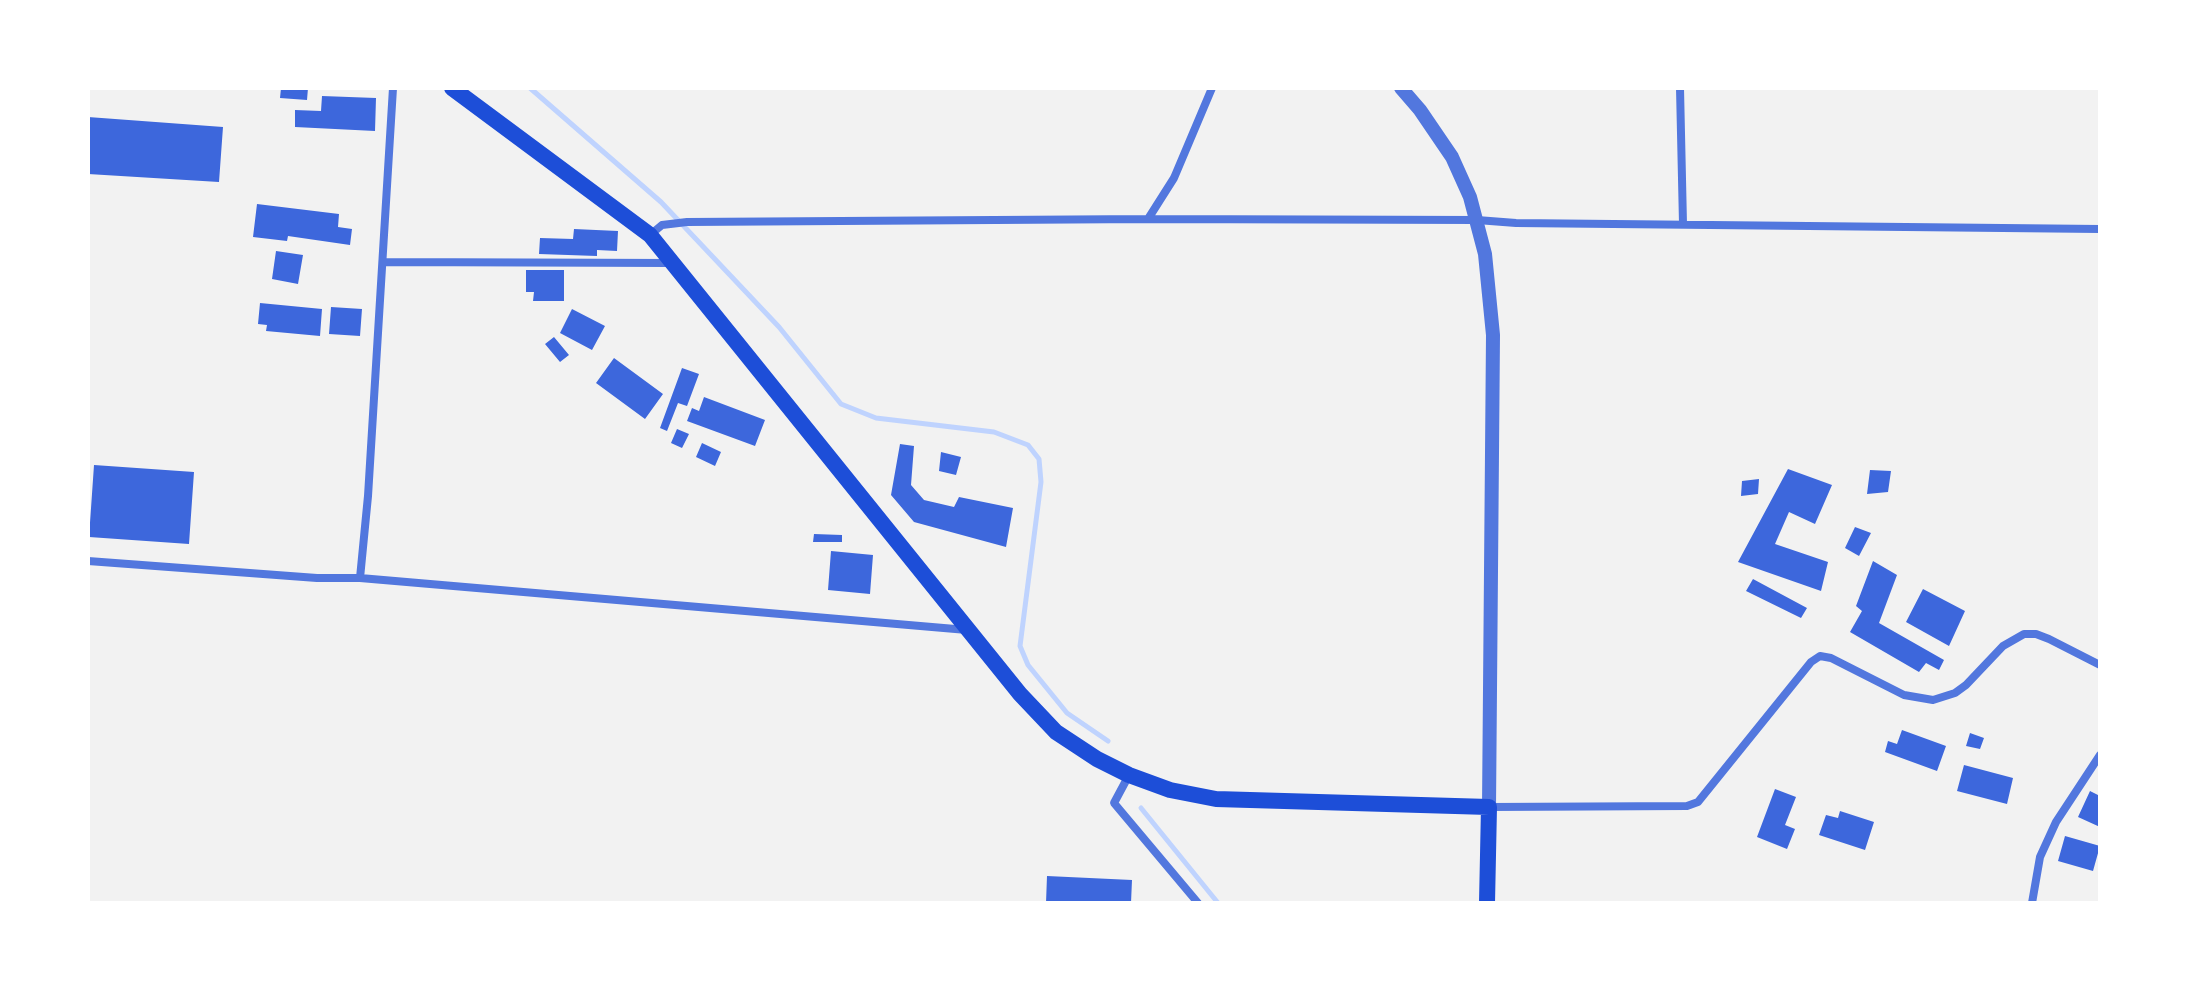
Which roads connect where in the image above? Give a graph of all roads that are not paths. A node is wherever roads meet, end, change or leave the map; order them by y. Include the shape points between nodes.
1 (393, 88) edge
2 (452, 88) edge
3 (1212, 88) edge
4 (1401, 88) edge
5 (1680, 88) edge
6 (1148, 219) junction
7 (1477, 220) junction
8 (1683, 224) junction
9 (2100, 229) edge
10 (650, 235) junction
11 (383, 262) junction
12 (673, 263) junction
13 (88, 561) edge
14 (360, 578) junction
15 (968, 630) junction
16 (2100, 665) edge
17 (2100, 755) edge
18 (1129, 775) junction
19 (1489, 807) junction
20 (1198, 903) edge
21 (1487, 903) edge
22 (2032, 903) edge

1 - 11 street
2 - 10 main road
3 - 6 street via 1174,178
4 - 7 street via 1452,157
5 - 8 street
6 - 7 street
6 - 10 street via 687,222 662,225
7 - 8 street
7 - 19 street via 1493,335
8 - 9 street
10 - 12 main road
11 - 12 street
11 - 14 street
12 - 15 main road
13 - 14 street
14 - 15 street
15 - 18 main road via 1056,732
16 - 19 street via 2049,639 2024,634 2003,646 1955,693 1933,700 1904,695 1820,656 1698,802
17 - 22 street via 2040,857
18 - 19 main road via 1216,799
18 - 20 street via 1114,803
19 - 21 main road

